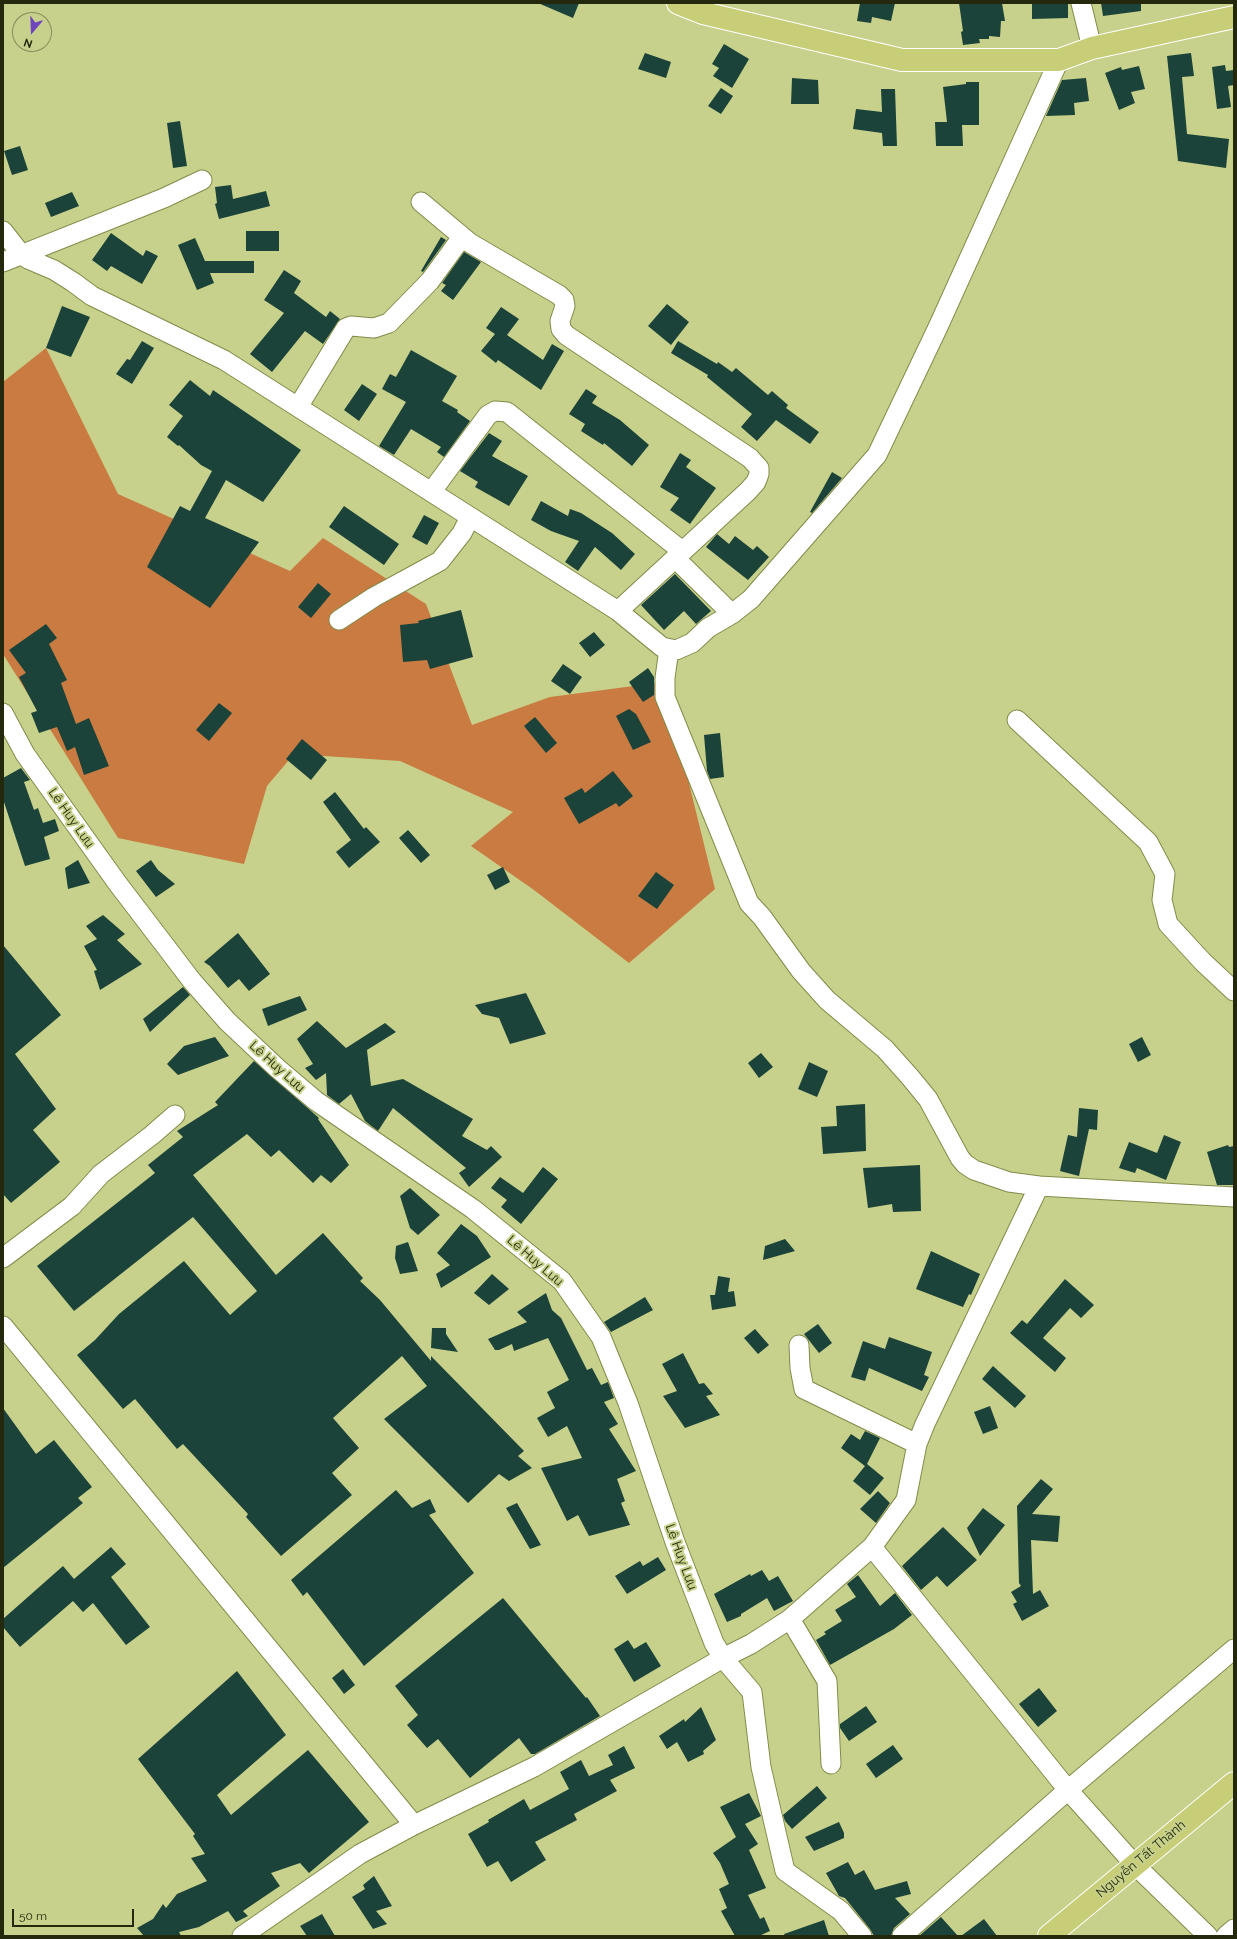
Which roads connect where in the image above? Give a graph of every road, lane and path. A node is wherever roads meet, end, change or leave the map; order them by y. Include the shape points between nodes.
1 (678, 3) edge
2 (1081, 3) edge
3 (1234, 17) edge
4 (1092, 48) junction
5 (1059, 60) junction
6 (202, 180) dead end
7 (420, 202) dead end
8 (3, 231) edge
9 (462, 237) junction
10 (21, 254) junction
11 (3, 262) edge
12 (298, 407) junction
13 (432, 491) junction
14 (470, 517) junction
15 (678, 554) junction
16 (618, 611) junction
17 (732, 614) junction
18 (339, 620) dead end
19 (669, 649) junction
20 (3, 713) edge
21 (1017, 720) dead end
22 (1234, 991) edge
23 (175, 1115) dead end
24 (1039, 1186) junction
25 (1234, 1197) edge
26 (3, 1258) edge
27 (3, 1326) edge
28 (799, 1346) dead end
29 (917, 1444) junction
30 (872, 1547) junction
31 (790, 1619) junction
32 (1234, 1649) edge
33 (722, 1658) junction
34 (831, 1764) dead end
35 (1234, 1783) edge
36 (1068, 1790) junction
37 (414, 1825) junction
38 (1135, 1864) junction
39 (1234, 1929) edge
40 (242, 1936) edge
41 (862, 1936) edge
42 (902, 1936) edge
43 (1049, 1936) edge
44 (1208, 1936) edge
45 (1226, 1936) edge

1 - 5 main road via 703,13 902,60
2 - 4 street
3 - 4 main road
4 - 5 main road
5 - 17 street via 877,455 751,599
6 - 10 street via 157,201
7 - 9 street
8 - 10 street
9 - 12 street via 430,281 389,322 374,328 346,328
9 - 15 street via 559,295 564,300 565,306 560,321 561,329 566,335 756,463 759,468 756,482
10 - 11 street
10 - 12 street via 57,272 92,296 213,354
12 - 13 street
13 - 14 street
13 - 15 street via 488,415 495,411 507,412
14 - 16 street
14 - 18 street via 462,534 440,561 374,597
15 - 16 street
15 - 17 street
16 - 19 street via 654,642
17 - 19 street via 708,628 692,643 682,648
19 - 24 street via 664,678 665,697 749,903 801,971 827,1000 886,1049 910,1077 928,1099 965,1164 974,1170 1009,1182
20 - 33 street, Lê Huy Lưu via 25,754 118,884 192,981 227,1021 316,1101 473,1209 562,1281 601,1337 628,1403 674,1542
21 - 22 street via 1148,842 1165,874 1162,900 1168,924
23 - 26 street via 101,1174 72,1206
24 - 25 street
24 - 29 street
27 - 37 street
28 - 29 street via 804,1389
29 - 30 street via 906,1500
30 - 31 street
30 - 36 street
31 - 33 street via 751,1644
31 - 34 street via 826,1681
32 - 36 street
33 - 37 street via 534,1767
33 - 41 street, Lê Huy Lưu via 752,1692 760,1767 786,1871 841,1912
35 - 38 main road, Nguyễn Tất Thành
36 - 38 street
36 - 42 street
37 - 40 street via 360,1854
38 - 43 main road, Nguyễn Tất Thành
38 - 44 street
39 - 45 street

